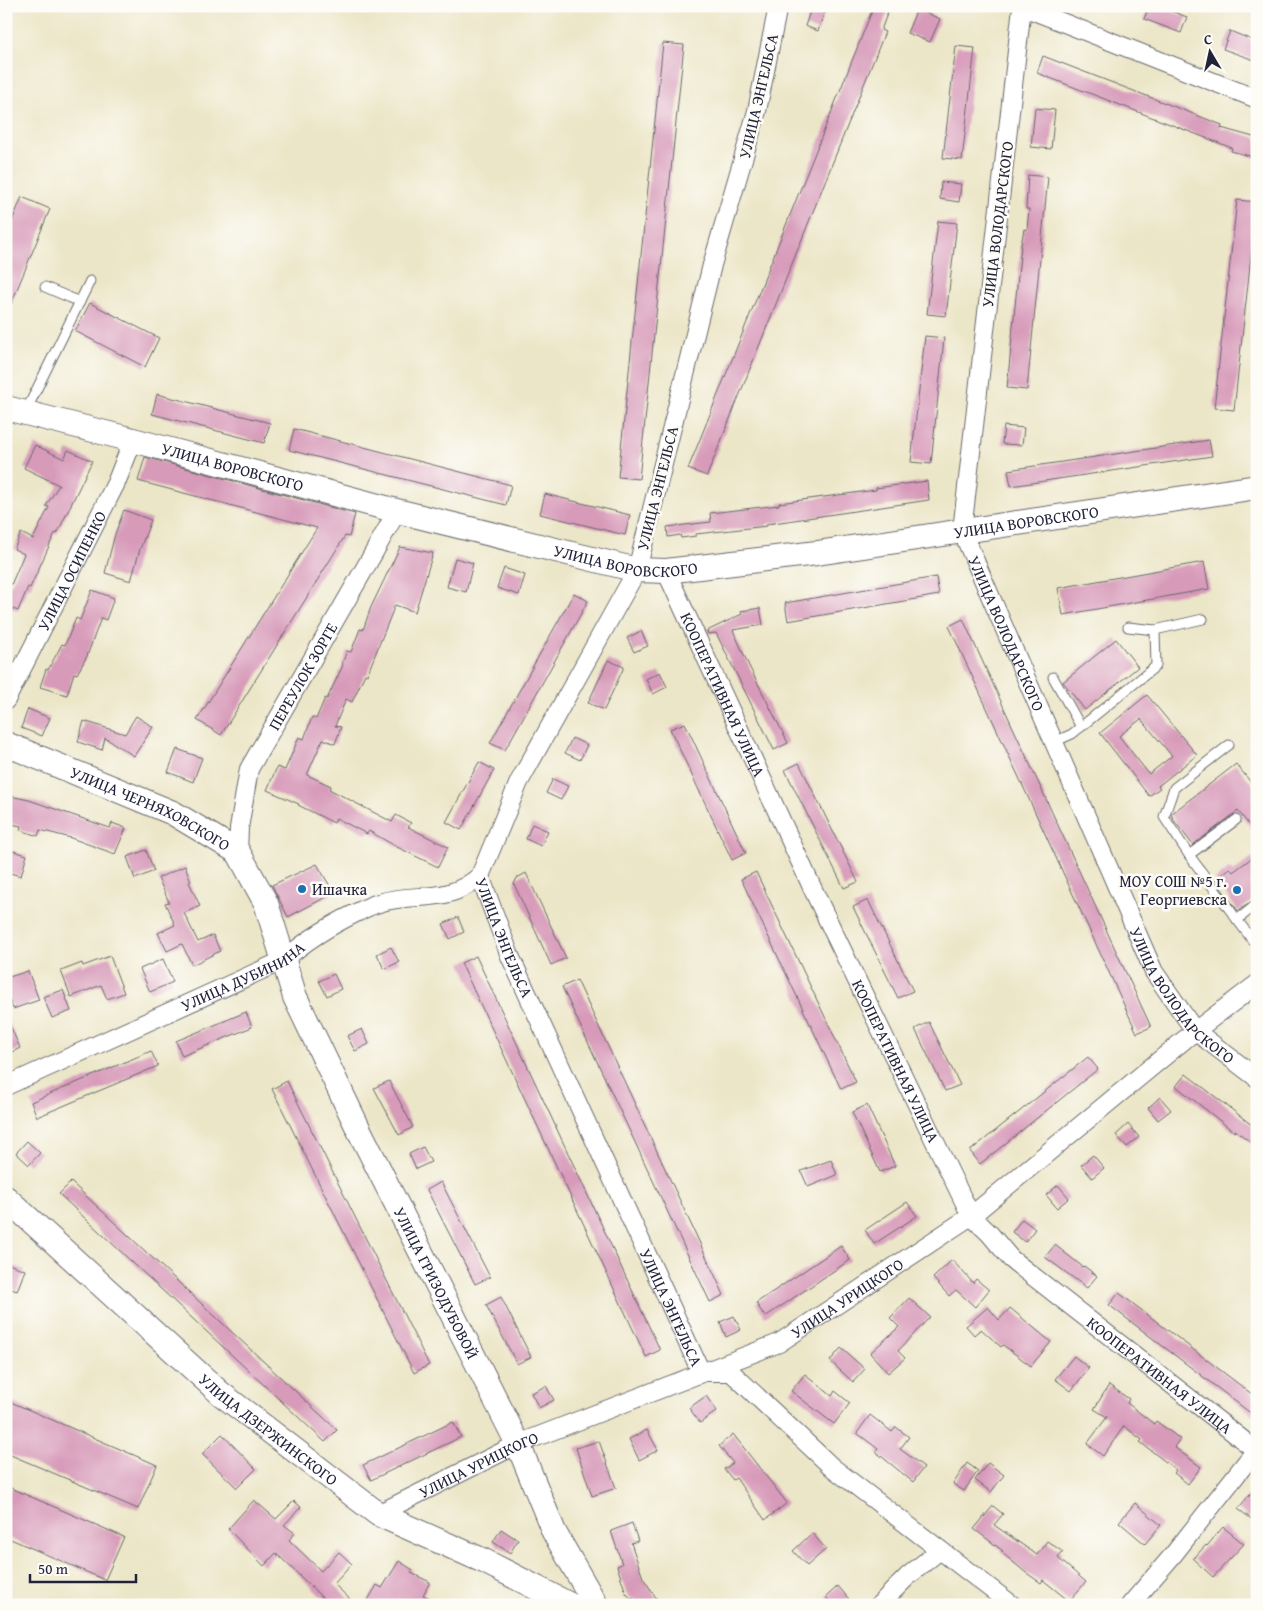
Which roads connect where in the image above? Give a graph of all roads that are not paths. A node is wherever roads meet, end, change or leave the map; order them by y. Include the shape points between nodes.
1 (778, 6) edge
2 (1022, 6) edge
3 (1257, 99) edge
4 (90, 281) dead end
5 (45, 287) dead end
6 (80, 302) junction
7 (16, 411) edge
8 (133, 440) junction
9 (1257, 487) edge
10 (396, 511) junction
11 (962, 531) junction
12 (637, 570) junction
13 (666, 571) junction
14 (1203, 619) dead end
15 (1128, 627) dead end
16 (1155, 630) junction
17 (1053, 677) dead end
18 (6, 700) edge
19 (1081, 726) junction
20 (1054, 742) junction
21 (6, 744) edge
22 (1229, 745) dead end
23 (1236, 820) dead end
24 (238, 852) junction
25 (1190, 855) junction
26 (480, 876) junction
27 (1257, 904) edge
28 (1237, 920) junction
29 (1253, 941) dead end
30 (284, 960) junction
31 (1257, 984) edge
32 (1195, 1030) junction
33 (1257, 1078) edge
34 (6, 1086) edge
35 (6, 1198) edge
36 (970, 1216) junction
37 (701, 1372) junction
38 (518, 1444) junction
39 (1256, 1450) edge
40 (378, 1514) junction
41 (940, 1550) junction
42 (570, 1605) edge
43 (596, 1605) edge
44 (879, 1605) edge
45 (1012, 1605) edge
46 (1130, 1605) edge

1 - 12 street, УЛИЦА ЭНГЕЛЬСА via 757,111 712,265
2 - 3 street
2 - 11 street, УЛИЦА ВОЛОДАРСКОГО
4 - 6 lane
5 - 6 lane
6 - 7 lane
7 - 8 street, УЛИЦА ВОРОВСКОГО
8 - 10 street, УЛИЦА ВОРОВСКОГО
8 - 18 street, УЛИЦА ОСИПЕНКО via 116,483
9 - 11 street, УЛИЦА ВОРОВСКОГО
10 - 12 street, УЛИЦА ВОРОВСКОГО
10 - 24 street, ПЕРЕУЛОК ЗОРГЕ via 250,768
11 - 13 street, УЛИЦА ВОРОВСКОГО
11 - 20 street, УЛИЦА ВОЛОДАРСКОГО
12 - 13 street, УЛИЦА ВОРОВСКОГО
12 - 26 street, УЛИЦА ЭНГЕЛЬСА via 519,782
13 - 36 street, КООПЕРАТИВНАЯ УЛИЦА via 817,898
14 - 16 lane
15 - 16 lane
16 - 19 lane via 1156,666
17 - 19 lane
19 - 20 lane
20 - 32 street, УЛИЦА ВОЛОДАРСКОГО via 1154,972
21 - 24 street, УЛИЦА ЧЕРНЯХОВСКОГО via 172,813
22 - 25 lane via 1174,788 1164,817
23 - 25 lane
24 - 30 street, УЛИЦА ЧЕРНЯХОВСКОГО via 266,903
25 - 28 lane
26 - 30 street, УЛИЦА ДУБИНИНА via 469,886 452,893 379,903 338,922
26 - 37 street, УЛИЦА ЭНГЕЛЬСА via 510,956
27 - 28 lane
28 - 29 lane
30 - 34 street, УЛИЦА ДУБИНИНА
30 - 38 street, УЛИЦА ГРИЗОДУБОВОЙ via 295,997 354,1120
31 - 32 street, УЛИЦА УРИЦКОГО
32 - 33 street, УЛИЦА ВОЛОДАРСКОГО
32 - 36 street, УЛИЦА УРИЦКОГО
35 - 40 street, УЛИЦА ДЗЕРЖИНСКОГО via 220,1393
36 - 37 street, УЛИЦА УРИЦКОГО via 779,1343
36 - 39 street, КООПЕРАТИВНАЯ УЛИЦА via 1011,1259
37 - 38 street, УЛИЦА УРИЦКОГО
37 - 41 street, УЛИЦА ЭНГЕЛЬСА via 731,1372 833,1468
38 - 40 street, УЛИЦА УРИЦКОГО
38 - 43 street, УЛИЦА ГРИЗОДУБОВОЙ via 554,1532
39 - 46 street
40 - 42 street, УЛИЦА ДЗЕРЖИНСКОГО via 484,1561
41 - 44 street
41 - 45 street, УЛИЦА ЭНГЕЛЬСА

